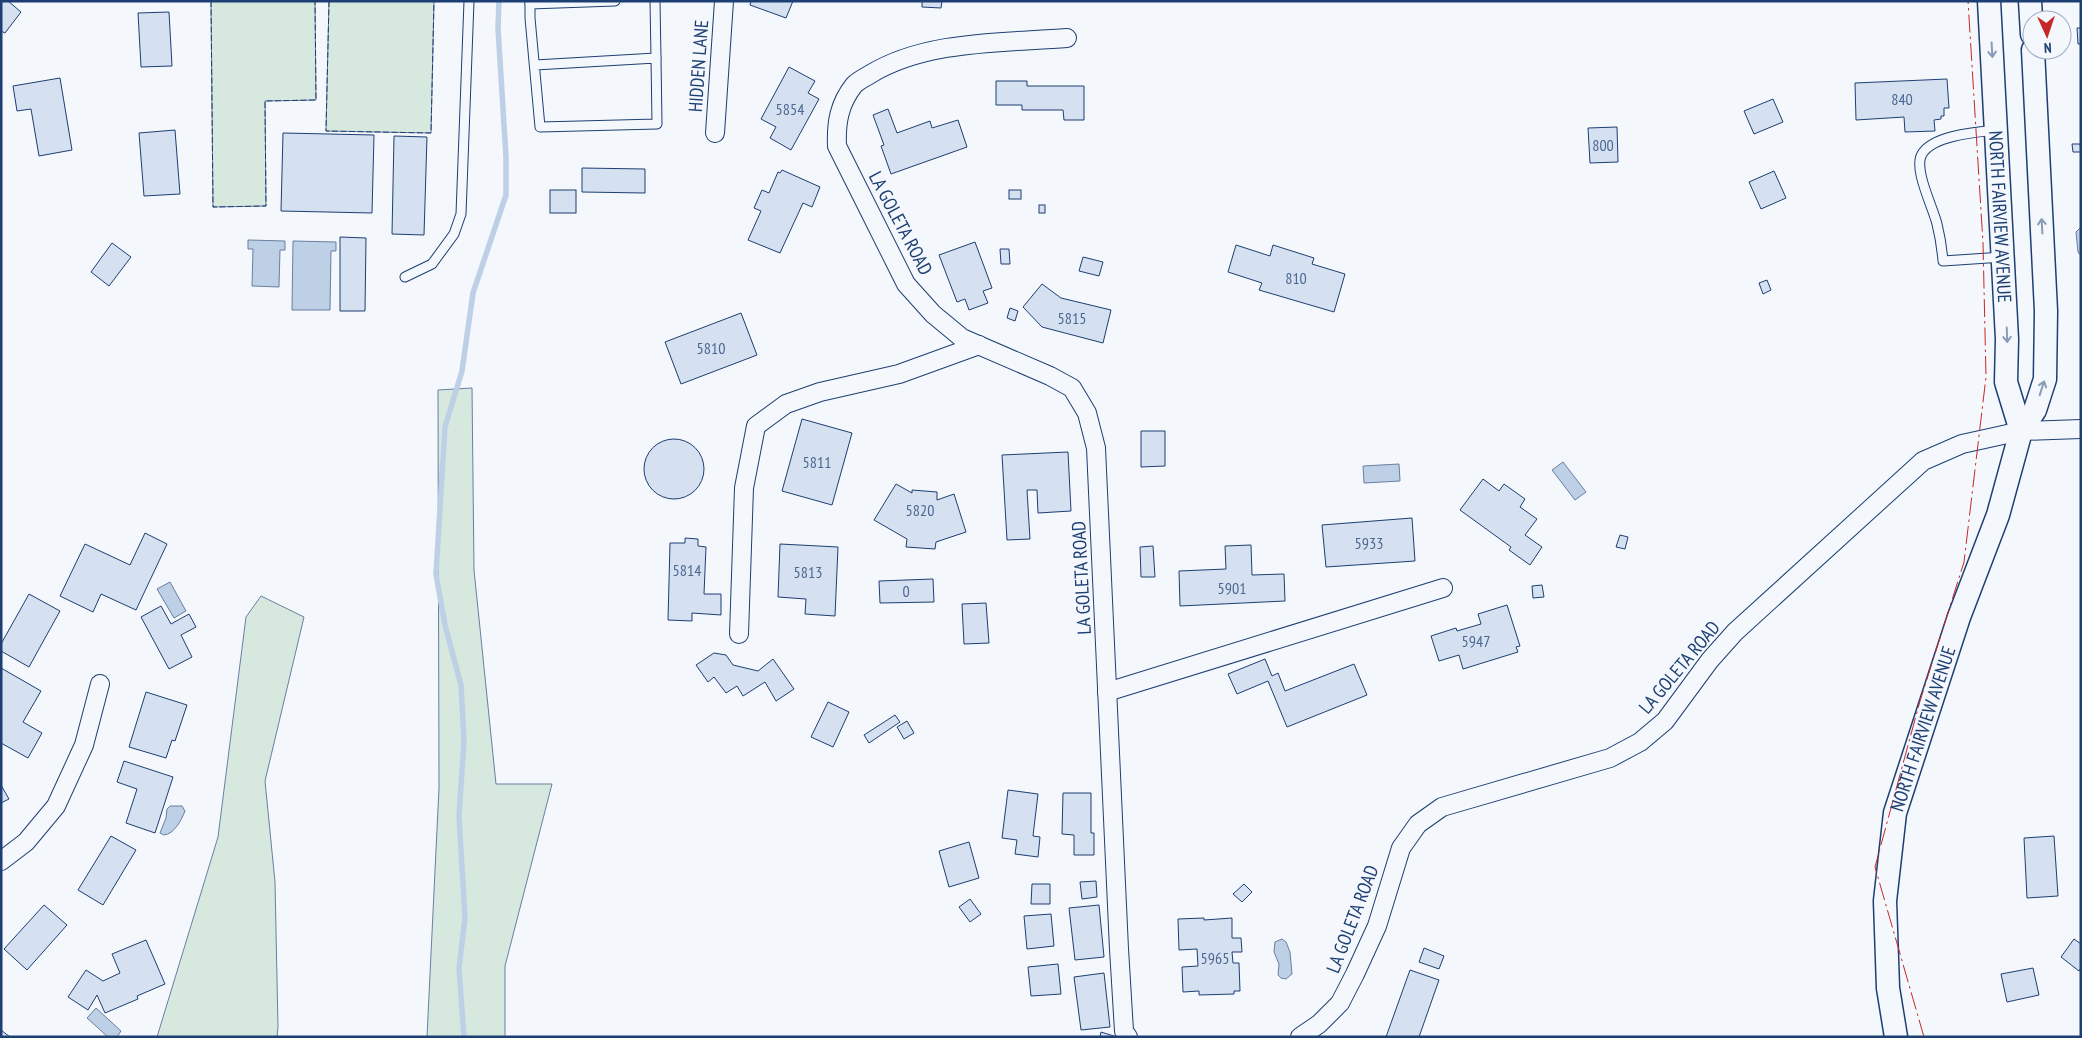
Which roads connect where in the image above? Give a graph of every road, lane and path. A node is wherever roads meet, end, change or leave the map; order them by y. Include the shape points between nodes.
1 (469, 1) edge
2 (614, 1) edge
3 (654, 1) edge
4 (724, 1) edge
5 (1989, 1) edge
6 (530, 3) edge
7 (1067, 38) dead end
8 (656, 58) junction
9 (2033, 60) edge
10 (535, 65) junction
11 (1997, 130) junction
12 (715, 133) dead end
13 (2004, 257) junction
14 (405, 277) dead end
15 (979, 345) junction
16 (2081, 429) edge
17 (2021, 431) junction
18 (1443, 588) dead end
19 (739, 634) dead end
20 (100, 684) dead end
21 (1107, 692) junction
22 (1, 861) edge
23 (1128, 1037) edge
24 (1300, 1037) edge
25 (1896, 1037) edge

1 - 14 lane via 461,214 454,234 432,264
2 - 6 lane
3 - 8 lane
4 - 12 street, HIDDEN LANE
5 -> 11 street, NORTH FAIRVIEW AVENUE
6 - 10 lane
7 - 15 street, LA GOLETA ROAD via 958,45 913,56 883,66 855,84 842,103 836,124 837,146 906,284 933,314 962,338
8 - 10 lane
8 - 10 lane via 657,124 540,127
17 -> 9 street, NORTH FAIRVIEW AVENUE via 2035,410 2045,379 2046,353
11 - 13 street, NORTH FAIRVIEW AVENUE
11 - 13 lane via 1959,134 1934,144 1922,154 1920,162 1938,225 1943,261
13 -> 17 street, NORTH FAIRVIEW AVENUE via 2006,382
15 - 19 street via 899,374 820,392 786,404 756,426 744,488
15 - 21 street, LA GOLETA ROAD via 1072,388 1087,413 1096,448
16 - 17 street, LA GOLETA ROAD
17 - 24 street, LA GOLETA ROAD via 1962,444 1923,460 1735,632 1665,721 1640,742 1610,758 1442,807 1418,824 1401,848 1377,926 1340,1003
17 - 25 street, NORTH FAIRVIEW AVENUE via 1998,515 1960,617 1895,813 1885,910 1888,988
18 - 21 street
20 - 22 street via 84,745 56,806 26,842
21 - 23 street, LA GOLETA ROAD via 1124,1031

